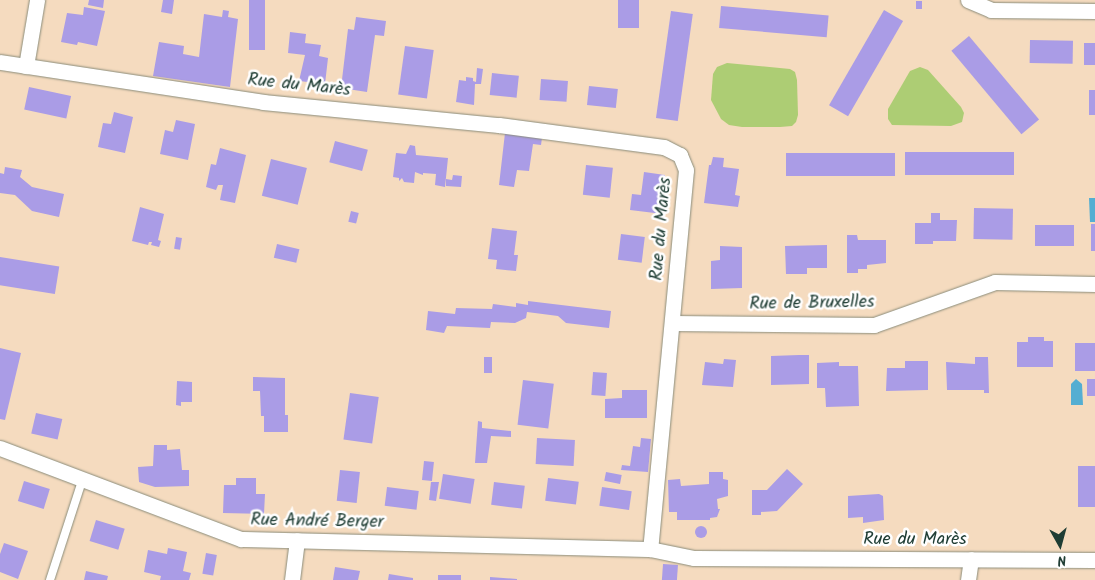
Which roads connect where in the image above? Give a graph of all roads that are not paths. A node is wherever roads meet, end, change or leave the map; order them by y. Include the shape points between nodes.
1 (37, 0) edge
2 (968, 0) edge
3 (1095, 11) edge
4 (0, 62) edge
5 (26, 66) junction
6 (1095, 284) edge
7 (672, 323) junction
8 (0, 448) edge
9 (83, 478) junction
10 (297, 540) junction
11 (650, 549) junction
12 (971, 559) junction
13 (1095, 560) edge
14 (50, 580) edge
15 (292, 580) edge
16 (968, 580) edge

1 - 5 street
2 - 3 street via 991,10
4 - 5 street, Rue du Marès
5 - 7 street, Rue du Marès via 264,102 499,125 664,147 680,155 686,170
6 - 7 street, Rue de Bruxelles via 995,282 874,325
7 - 11 street, Rue du Marès
8 - 9 street, Rue André Berger
9 - 10 street, Rue André Berger via 241,539
9 - 14 lane
10 - 11 street, Rue André Berger
10 - 15 street
11 - 12 street, Rue du Marès via 694,558
12 - 13 street, Rue du Marès
12 - 16 street

